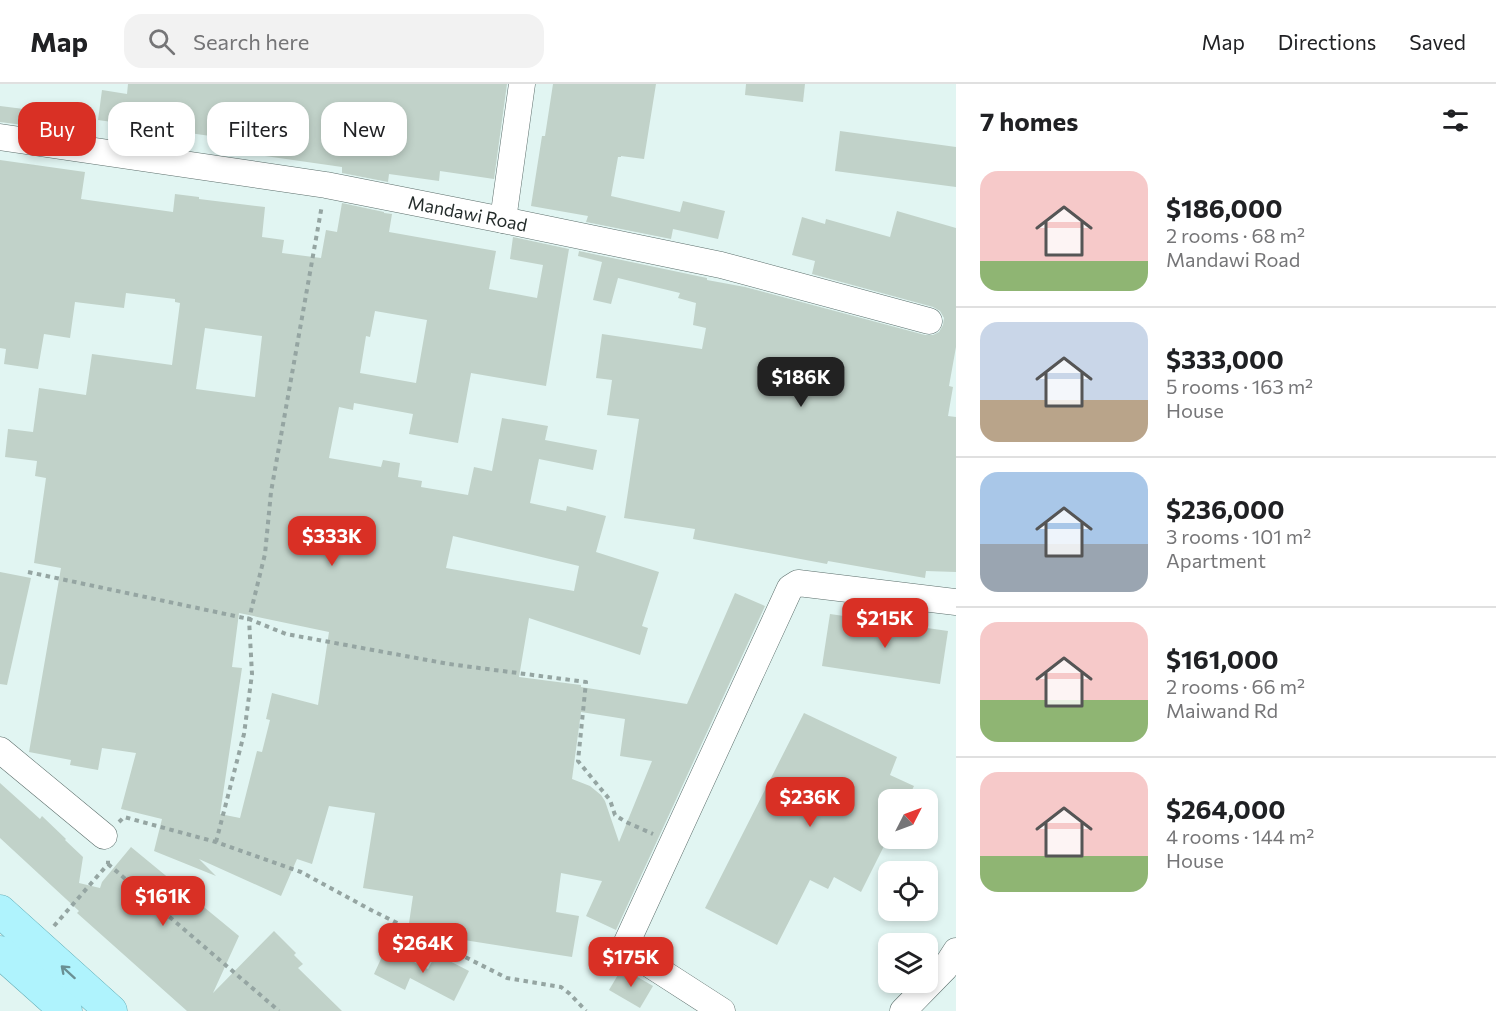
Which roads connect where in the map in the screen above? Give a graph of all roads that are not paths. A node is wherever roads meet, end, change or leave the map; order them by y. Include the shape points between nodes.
1 (522, 84) edge
2 (0, 137) edge
3 (503, 220) junction
4 (929, 321) dead end
5 (956, 602) edge
6 (0, 750) edge
7 (104, 836) road end
8 (0, 911) edge
9 (956, 951) edge
10 (0, 952) edge
11 (66, 1011) edge
12 (111, 1011) edge
13 (722, 1011) edge
14 (903, 1011) edge

1 - 3 street
2 - 3 street, Mandawi Road via 326,185
3 - 4 street, Mandawi Road via 722,265
5 - 13 street via 798,583 790,588 627,942 632,952
6 - 7 street
12 -> 8 main road
9 - 14 street via 945,968
10 - 11 main road

